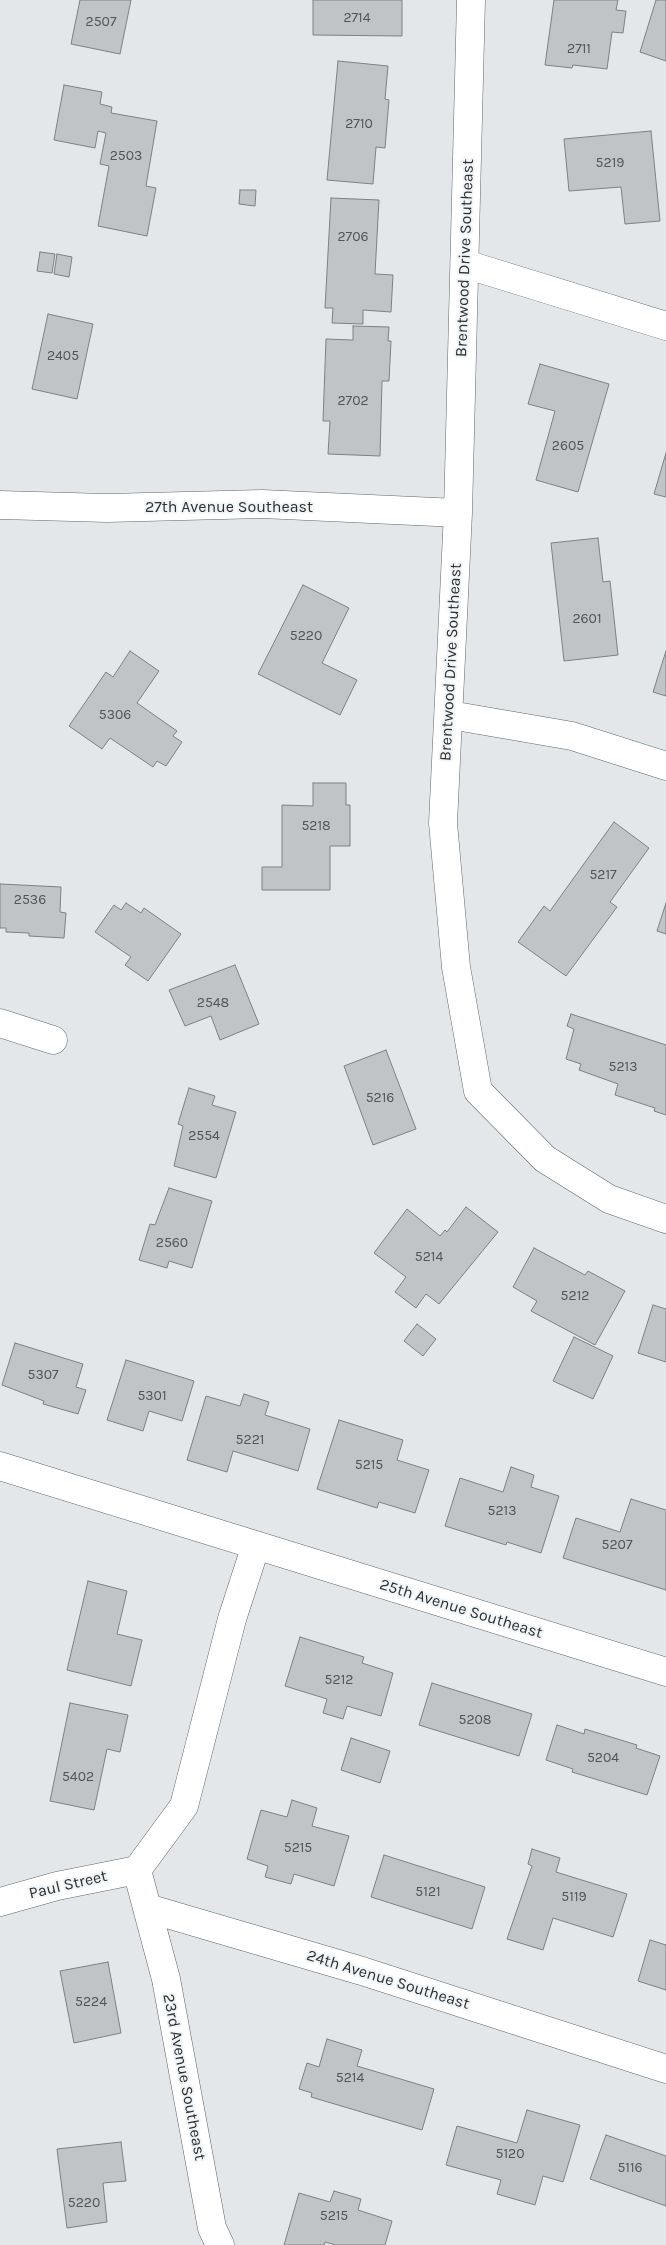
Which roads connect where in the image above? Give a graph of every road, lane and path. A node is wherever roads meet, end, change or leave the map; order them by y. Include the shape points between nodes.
1 (471, 0) edge
2 (464, 264) junction
3 (666, 326) edge
4 (0, 504) edge
5 (458, 513) junction
6 (450, 715) junction
7 (666, 766) edge
8 (0, 1023) edge
9 (53, 1040) dead end
10 (666, 1219) edge
11 (0, 1466) edge
12 (256, 1545) junction
13 (666, 1672) edge
14 (137, 1870) junction
15 (0, 1902) edge
16 (147, 1908) junction
17 (666, 2068) edge
18 (220, 2245) edge

1 - 2 street, Brentwood Drive Southeast
2 - 3 street
2 - 5 street, Brentwood Drive Southeast
4 - 5 street, 27th Avenue Southeast via 106,508 262,504
5 - 6 street, Brentwood Drive Southeast
6 - 7 street via 572,736
6 - 10 street, Brentwood Drive Southeast via 443,823 456,967 478,1091 545,1159 609,1199
8 - 9 street
11 - 12 street, 25th Avenue Southeast
12 - 13 street, 25th Avenue Southeast
12 - 14 street via 232,1619 184,1806
14 - 15 street, Paul Street via 57,1886
14 - 16 street
16 - 17 street, 24th Avenue Southeast via 362,1971
16 - 18 street, 23rd Avenue Southeast via 166,1979 212,2228

